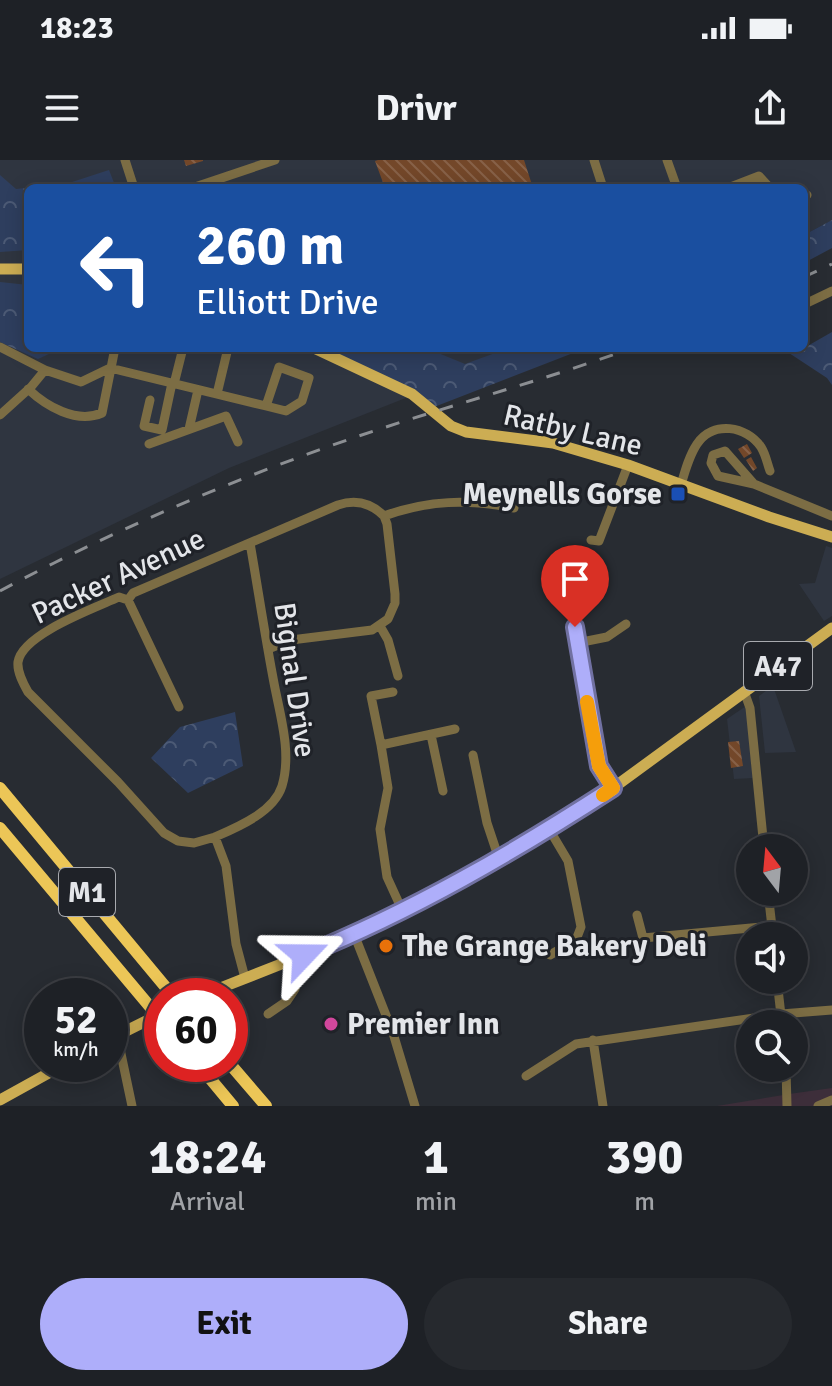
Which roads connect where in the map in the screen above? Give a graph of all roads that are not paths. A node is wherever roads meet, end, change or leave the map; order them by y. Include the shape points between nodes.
1 (125, 160) edge
2 (275, 160) edge
3 (594, 160) edge
4 (667, 160) edge
5 (133, 184) edge
6 (204, 184) edge
7 (602, 184) edge
8 (676, 184) edge
9 (738, 184) edge
10 (766, 184) edge
11 (0, 269) edge
12 (24, 269) edge
13 (832, 291) edge
14 (808, 303) edge
15 (0, 347) edge
16 (114, 352) edge
17 (182, 352) edge
18 (227, 352) edge
19 (323, 352) edge
20 (110, 368) junction
21 (45, 370) junction
22 (173, 383) junction
23 (28, 389) junction
24 (198, 390) junction
25 (217, 394) junction
26 (150, 400) dead end
27 (266, 406) junction
28 (0, 415) edge
29 (189, 429) junction
30 (238, 442) dead end
31 (149, 444) dead end
32 (628, 465) junction
33 (770, 471) dead end
34 (754, 484) junction
35 (681, 485) junction
36 (514, 508) dead end
37 (384, 516) junction
38 (832, 516) edge
39 (832, 537) edge
40 (591, 540) dead end
41 (250, 543) junction
42 (570, 598) dead end
43 (128, 600) junction
44 (626, 624) dead end
45 (380, 626) junction
46 (832, 628) edge
47 (577, 643) junction
48 (268, 649) junction
49 (398, 676) dead end
50 (744, 691) junction
51 (393, 692) dead end
52 (179, 707) dead end
53 (455, 729) dead end
54 (431, 735) junction
55 (381, 745) junction
56 (473, 755) dead end
57 (0, 788) edge
58 (613, 788) junction
59 (443, 791) dead end
60 (0, 828) edge
61 (549, 829) junction
62 (763, 834) edge
63 (215, 837) junction
64 (499, 859) junction
65 (403, 912) junction
66 (637, 915) dead end
67 (736, 933) edge
68 (354, 934) junction
69 (550, 955) dead end
70 (286, 962) junction
71 (158, 978) edge
72 (245, 978) joint
73 (144, 1000) edge
74 (832, 1010) edge
75 (268, 1014) dead end
76 (808, 1014) edge
77 (736, 1024) edge
78 (593, 1040) junction
79 (526, 1076) dead end
80 (32, 1082) edge
81 (127, 1082) edge
82 (213, 1082) edge
83 (245, 1082) edge
84 (788, 1082) edge
85 (0, 1100) edge
86 (832, 1100) edge
87 (132, 1106) edge
88 (233, 1106) edge
89 (266, 1106) edge
90 (415, 1106) edge
91 (603, 1106) edge
92 (787, 1106) edge
93 (818, 1106) edge

1 - 5 street
2 - 6 street
3 - 7 street
4 - 8 street
9 - 10 street via 759,176
11 - 12 main road
13 - 14 street
15 - 21 street
16 - 20 street
17 - 22 street
18 - 25 street
19 - 32 main road, Ratby Lane via 412,394 466,432 553,443
20 - 21 street via 81,382
20 - 22 street
20 - 23 street via 98,415 46,406
21 - 23 street
22 - 24 street
22 - 26 street via 162,430 144,426
23 - 28 street
24 - 25 street
24 - 29 street
25 - 27 street
27 - 27 street via 279,367 309,378 302,401 286,411
29 - 30 street via 226,416
29 - 31 street
32 - 35 main road, Ratby Lane
32 - 40 street via 599,541
33 - 35 street via 756,440 727,428 697,443
34 - 34 street via 718,476 713,455 725,451
34 - 38 street
35 - 39 main road, Ratby Lane
36 - 37 street via 444,501
37 - 41 street, Packer Avenue via 366,503 350,501
37 - 45 street via 395,603
41 - 43 street, Packer Avenue via 133,593
41 - 48 street, Bignal Drive
42 - 47 street
43 - 52 street
43 - 63 street, Packer Avenue via 119,597 37,636 22,651 19,674 28,692 164,833 194,843
44 - 47 street via 607,637
45 - 48 street via 291,640
45 - 49 street
46 - 50 main road, A47
47 - 58 street via 599,766
48 - 63 street, Bignal Drive via 284,732 282,787 260,812
50 - 58 main road, A47
50 - 62 street
51 - 55 street via 371,696
53 - 54 street
54 - 55 street
54 - 59 street
55 - 65 street via 388,788 380,829 387,877
56 - 64 street
57 - 71 highway, M1
58 - 61 main road, A47
60 - 73 highway, M1
61 - 64 main road, A47
61 - 69 street via 568,861 581,927 576,940
63 - 72 street via 226,866
64 - 65 main road, A47
65 - 68 main road, A47
66 - 67 street via 643,938
68 - 70 main road, A47
68 - 90 street
70 - 72 main road, A47
70 - 75 street via 295,989
74 - 76 street
77 - 78 street
78 - 79 street via 576,1044
78 - 91 street
80 - 85 main road
81 - 87 street
82 - 88 highway
83 - 89 highway
84 - 92 street
86 - 93 street

